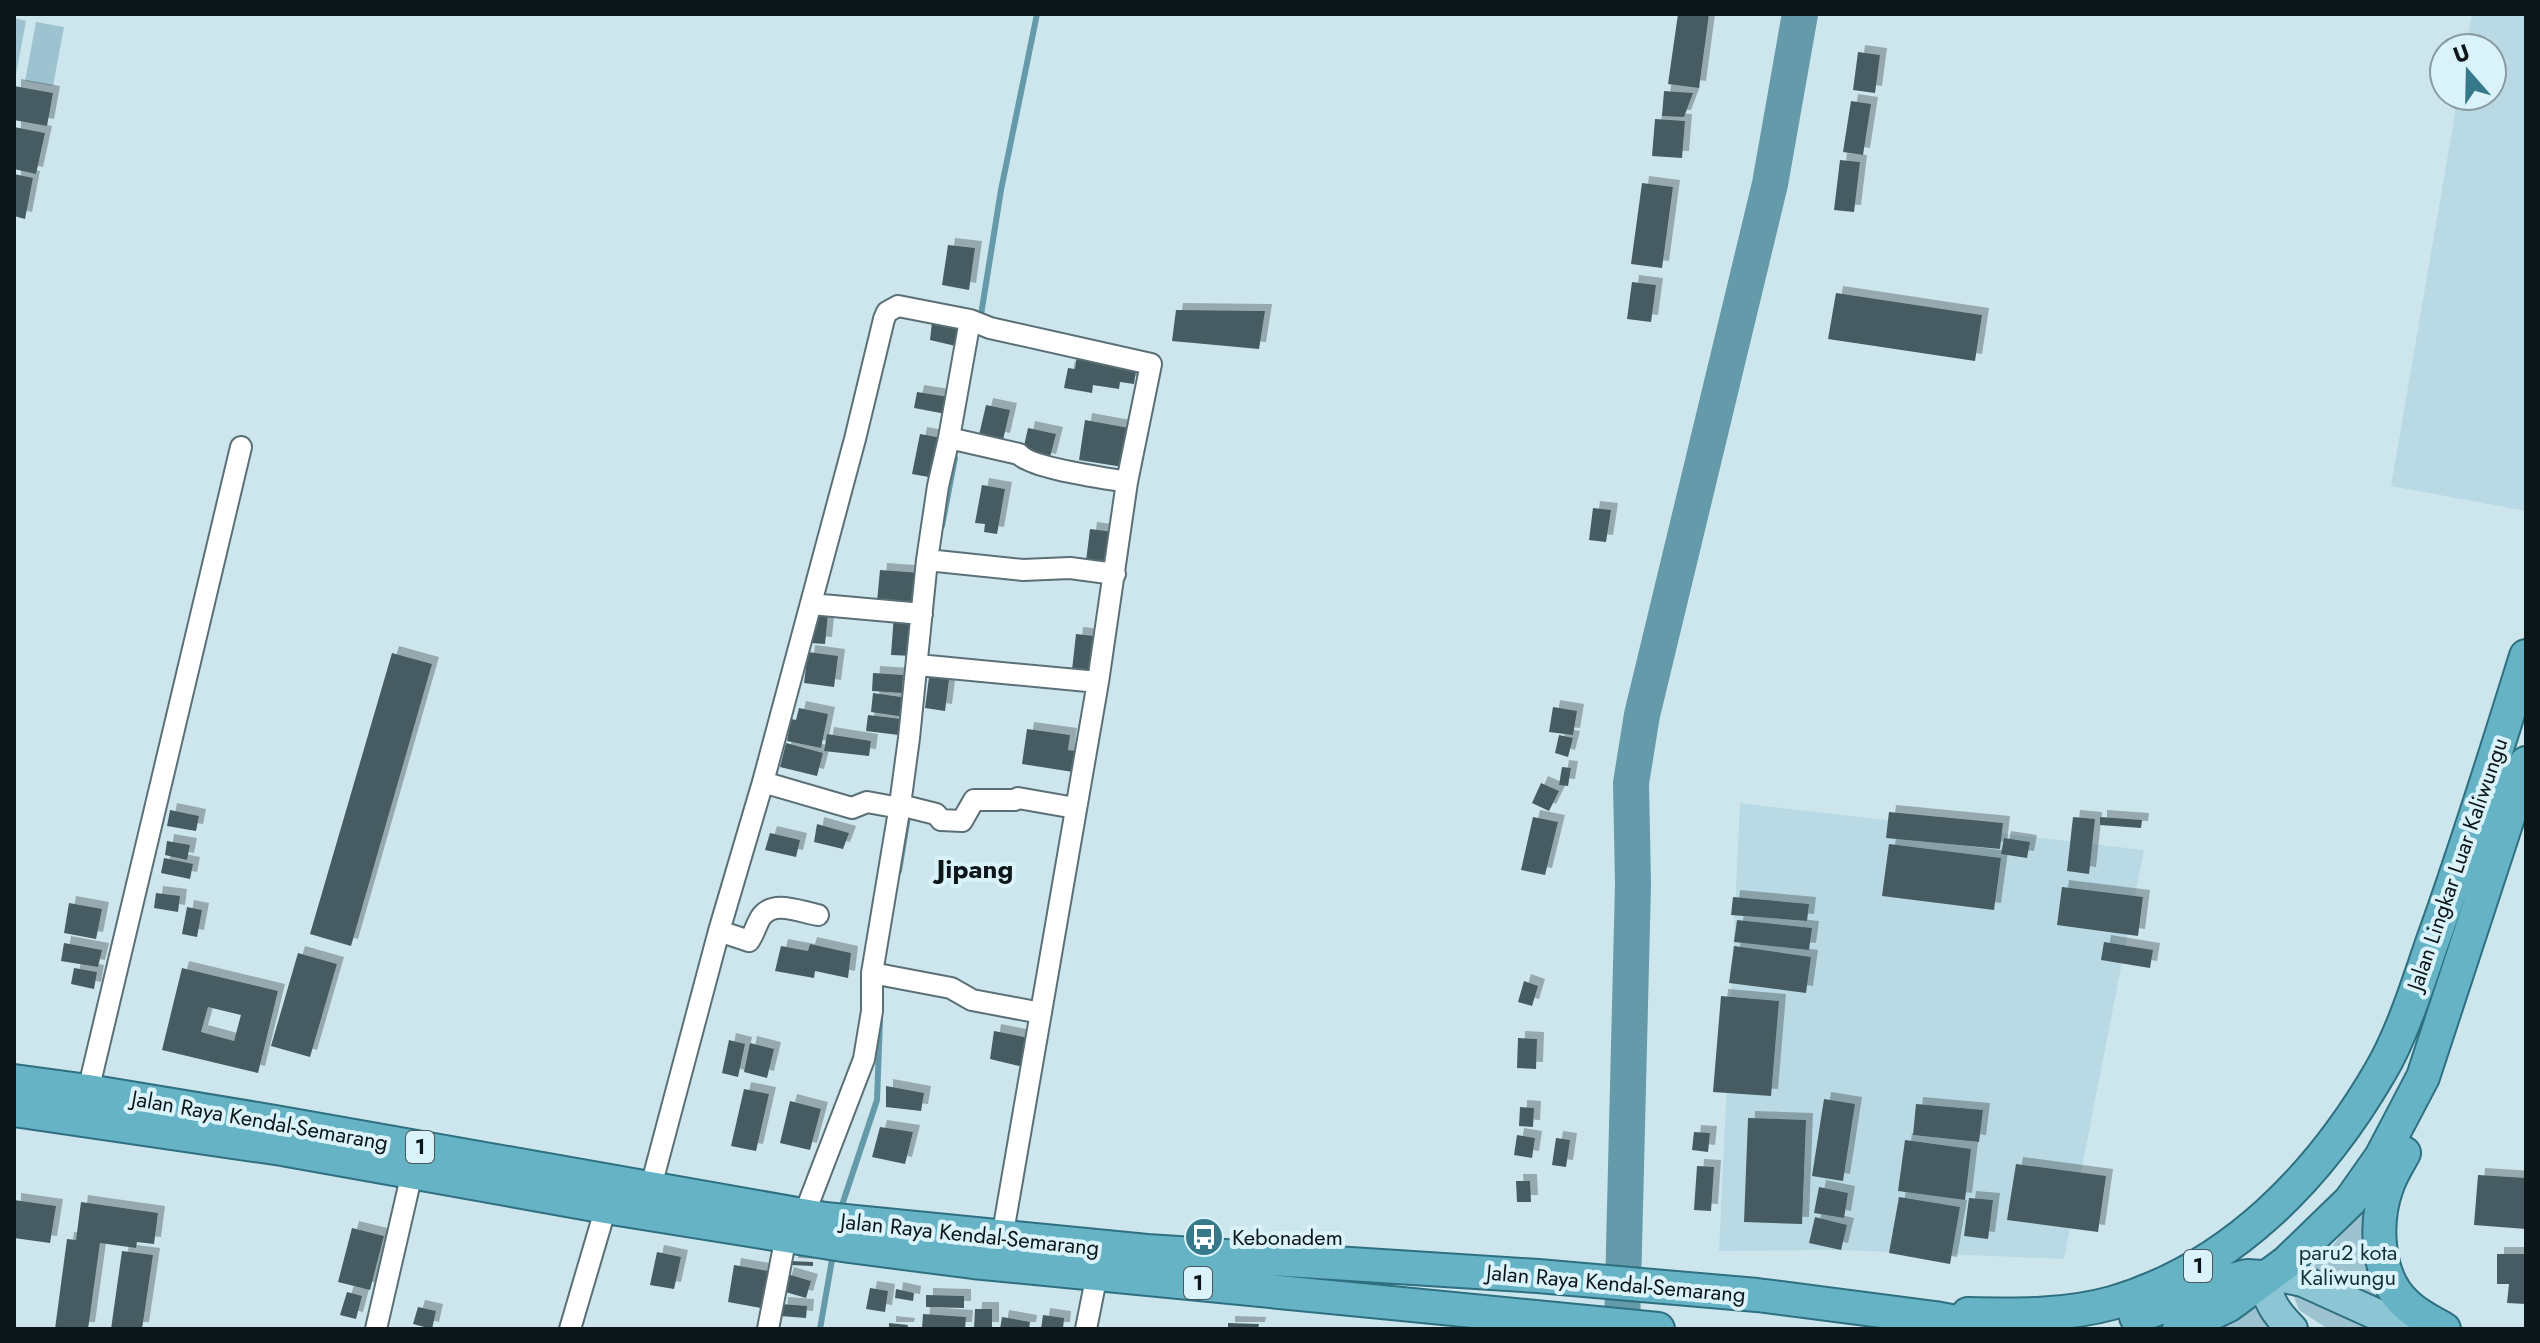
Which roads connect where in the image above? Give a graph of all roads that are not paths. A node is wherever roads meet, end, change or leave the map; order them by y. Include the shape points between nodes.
1 (976, 322) junction
2 (958, 439) junction
3 (241, 447) dead end
4 (1127, 482) junction
5 (934, 561) junction
6 (1115, 574) junction
7 (811, 604) junction
8 (922, 614) junction
9 (2526, 656) edge
10 (925, 665) junction
11 (1098, 682) junction
12 (2526, 763) edge
13 (763, 782) junction
14 (906, 807) junction
15 (1075, 808) junction
16 (818, 915) dead end
17 (719, 931) junction
18 (880, 975) junction
19 (1041, 1013) junction
20 (2382, 1070) junction
21 (2423, 1077) junction
22 (14, 1081) edge
23 (88, 1091) junction
24 (14, 1110) edge
25 (412, 1173) junction
26 (650, 1190) junction
27 (606, 1207) junction
28 (822, 1230) junction
29 (1002, 1238) junction
30 (1097, 1274) junction
31 (2265, 1277) junction
32 (1935, 1318) junction
33 (1545, 1321) edge
34 (376, 1329) edge
35 (570, 1329) edge
36 (768, 1329) edge
37 (1086, 1329) edge
38 (1658, 1329) edge
39 (1993, 1329) edge
40 (2085, 1329) edge
41 (2179, 1329) edge
42 (2292, 1329) edge
43 (2409, 1329) edge
44 (2444, 1329) edge

1 - 2 street
1 - 4 street via 1151,364
1 - 7 street via 898,306 887,312
2 - 4 street via 1051,467
2 - 5 street via 938,486
3 - 23 street
4 - 6 street
5 - 6 street
5 - 8 street
6 - 11 street
7 - 8 street
7 - 13 street
8 - 10 street
9 - 20 highway, Jalan Lingkar Luar Kaliwungu / 1 via 2466,848
10 - 11 street
10 - 14 street
11 - 15 street
12 - 21 highway, Jalan Lingkar Luar Kaliwungu / 1
13 - 14 street via 852,808 867,802
13 - 17 street
14 - 15 street via 941,820 962,821 974,800 1018,798
14 - 18 street
15 - 19 street
16 - 17 street via 772,908 760,918 749,941
17 - 26 street
18 - 19 street
18 - 28 street
19 - 29 street
20 - 31 highway, 1 via 2372,1118 2288,1224
20 - 32 highway, 1 via 2309,1174 2258,1224 2192,1270 2138,1294 2082,1309
21 - 31 highway, 1 via 2381,1157 2350,1201 2306,1246
21 - 44 highway via 2419,1117 2387,1187 2379,1237 2396,1292 2407,1306
22 - 23 highway, Jalan Raya Kendal-Semarang / 1
23 - 26 highway, Jalan Raya Kendal-Semarang / 1
24 - 25 highway, Jalan Raya Kendal-Semarang / 1
25 - 27 highway, Jalan Raya Kendal-Semarang / 1
25 - 34 street
26 - 28 highway, Jalan Raya Kendal-Semarang / 1
27 - 28 highway, Jalan Raya Kendal-Semarang / 1
27 - 35 street
28 - 29 highway, Jalan Raya Kendal-Semarang / 1
28 - 30 highway, Jalan Raya Kendal-Semarang / 1 via 973,1262
28 - 36 street
29 - 32 highway, Jalan Raya Kendal-Semarang / 1 via 1519,1274 1757,1295
30 - 33 highway, Jalan Raya Kendal-Semarang / 1
30 - 37 street
31 - 40 highway via 2231,1280 2133,1318
31 - 41 highway, 1 via 2229,1305
31 - 42 main road via 2270,1303
31 - 43 main road via 2303,1281
32 - 39 highway
33 - 38 highway, Jalan Raya Kendal-Semarang / 1

